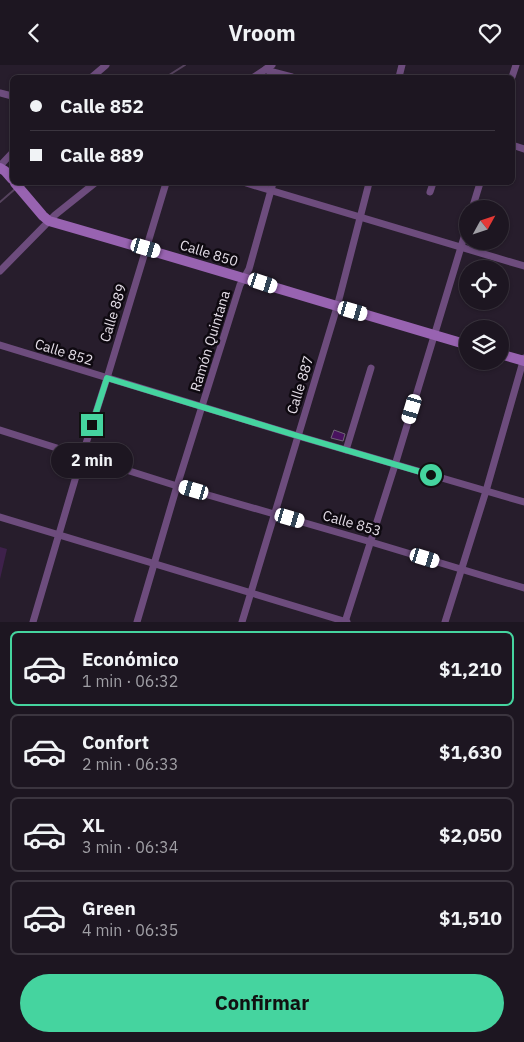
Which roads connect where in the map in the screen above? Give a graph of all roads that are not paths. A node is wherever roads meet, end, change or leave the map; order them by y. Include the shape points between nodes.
1 (106, 65) edge
2 (269, 67) edge
3 (94, 75) edge
4 (257, 75) edge
5 (284, 75) edge
6 (10, 155) edge
7 (0, 167) edge
8 (10, 177) edge
9 (17, 185) edge
10 (93, 185) edge
11 (165, 185) edge
12 (253, 185) edge
13 (273, 185) edge
14 (368, 185) edge
15 (432, 185) edge
16 (479, 185) edge
17 (272, 190) junction
18 (430, 192) dead end
19 (475, 200) edge
20 (360, 217) junction
21 (49, 221) junction
22 (459, 247) edge
23 (146, 248) junction
24 (459, 250) edge
25 (470, 250) edge
26 (524, 266) edge
27 (0, 271) edge
28 (244, 278) junction
29 (337, 307) junction
30 (434, 335) junction
31 (459, 342) edge
32 (0, 345) edge
33 (509, 356) edge
34 (524, 360) edge
35 (371, 368) dead end
36 (107, 378) junction
37 (203, 407) junction
38 (0, 430) edge
39 (298, 436) junction
40 (346, 450) junction
41 (82, 456) junction
42 (395, 465) junction
43 (177, 486) junction
44 (486, 491) junction
45 (524, 502) edge
46 (274, 513) junction
47 (0, 517) edge
48 (59, 535) junction
49 (371, 542) junction
50 (155, 564) junction
51 (461, 569) junction
52 (524, 588) edge
53 (251, 592) junction
54 (33, 622) edge
55 (137, 622) edge
56 (242, 622) edge
57 (346, 622) edge
58 (445, 622) edge

1 - 3 street
2 - 4 street
2 - 5 street via 269,71
6 - 7 street
7 - 8 main road
9 - 21 main road
10 - 21 street
11 - 23 street, Calle 889
12 - 17 street
13 - 17 street, Ramón Quintana
14 - 20 street, Calle 887
15 - 18 street
16 - 19 street
17 - 20 street
17 - 28 street, Ramón Quintana via 250,269
20 - 22 street
20 - 29 street, Calle 887
21 - 23 main road, Calle 850
21 - 27 street
23 - 28 main road, Calle 850
23 - 36 street, Calle 889
24 - 30 street
25 - 26 street
28 - 29 main road, Calle 850
28 - 37 street, Ramón Quintana
29 - 30 main road, Calle 850
29 - 39 street, Calle 887
30 - 31 main road, Calle 850
30 - 42 street
32 - 36 street, Calle 852
33 - 34 main road
34 - 44 street
35 - 40 street
36 - 37 street, Calle 852
36 - 41 street, Calle 889
37 - 39 street, Calle 852
37 - 43 street, Ramón Quintana
38 - 41 street, Calle 853
39 - 40 street, Calle 852
39 - 46 street, Calle 887
40 - 42 street, Calle 852
41 - 43 street, Calle 853
41 - 48 street, Calle 889
42 - 44 street, Calle 852
42 - 49 street
43 - 46 street, Calle 853
43 - 50 street, Ramón Quintana
44 - 45 street, Calle 852
44 - 51 street
46 - 49 street, Calle 853
46 - 53 street, Calle 887
47 - 48 street
48 - 50 street
48 - 54 street, Calle 889
49 - 51 street, Calle 853
49 - 57 street
50 - 53 street
50 - 55 street, Ramón Quintana
51 - 52 street, Calle 853
51 - 58 street
53 - 56 street, Calle 887
53 - 57 street

